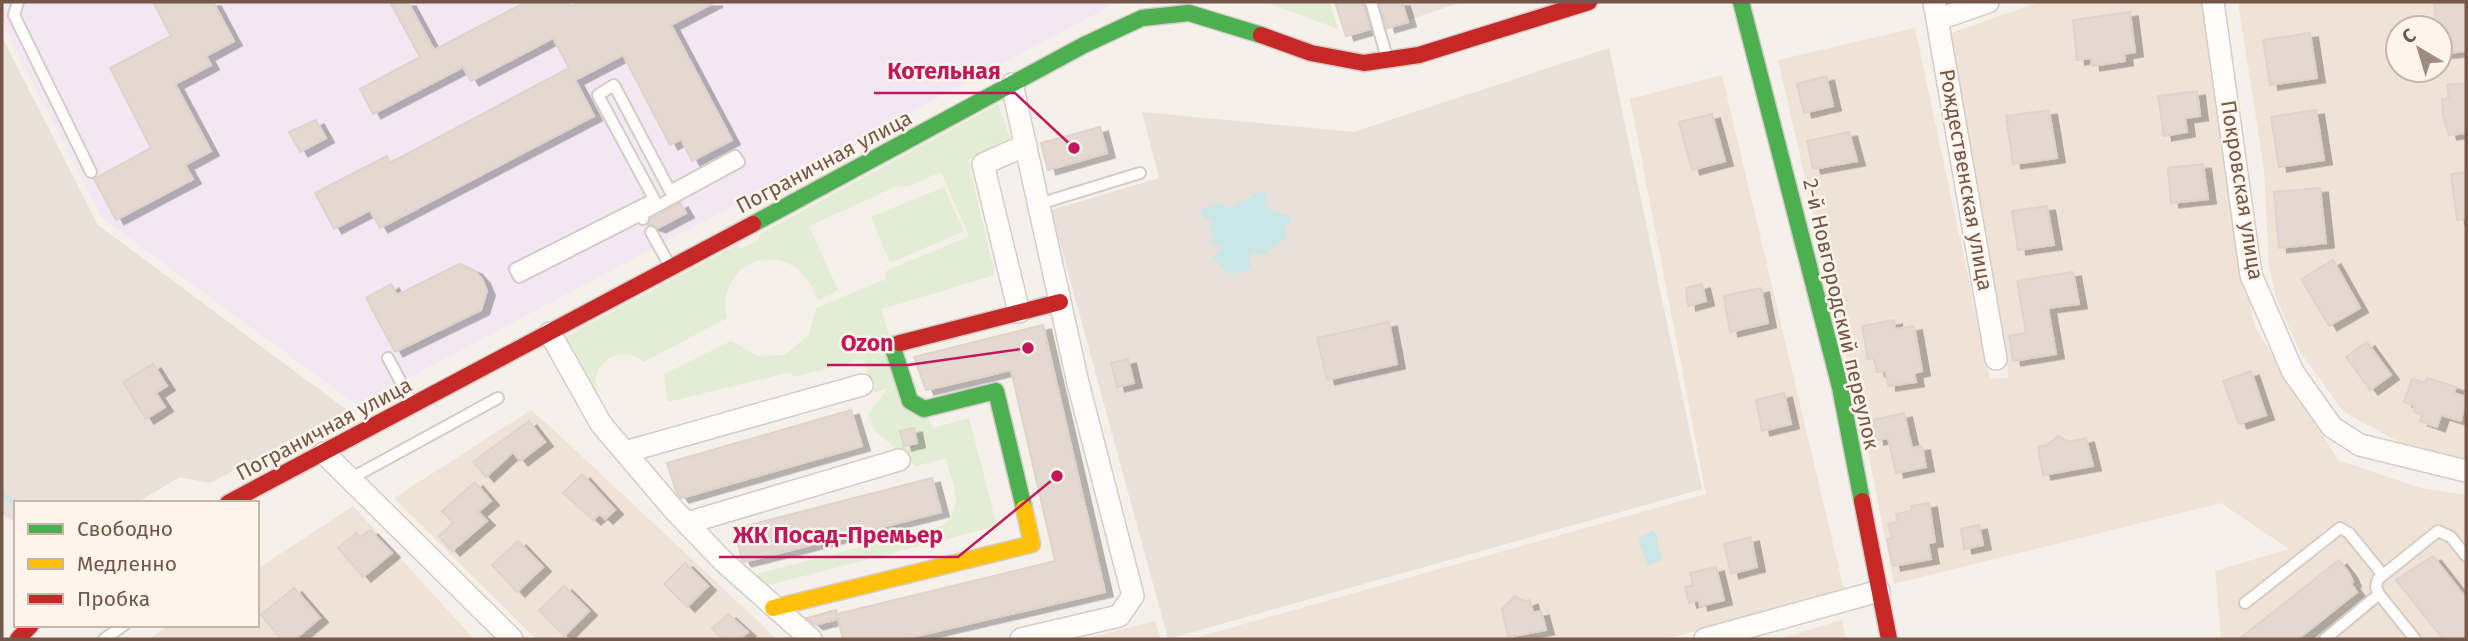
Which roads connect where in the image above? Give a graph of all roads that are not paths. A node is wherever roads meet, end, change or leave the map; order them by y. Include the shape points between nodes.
1 (18, 2) edge
2 (1178, 2) edge
3 (1371, 2) edge
4 (1589, 2) edge
5 (1741, 2) edge
6 (1988, 2) edge
7 (2213, 2) edge
8 (1936, 10) edge
9 (1218, 20) junction
10 (1388, 61) junction
11 (1012, 84) junction
12 (1026, 145) junction
13 (92, 172) dead end
14 (1140, 173) dead end
15 (1039, 204) junction
16 (642, 217) joint
17 (651, 232) dead end
18 (672, 268) junction
19 (1060, 302) junction
20 (1019, 312) junction
21 (551, 333) junction
22 (388, 358) dead end
23 (1996, 359) dead end
24 (862, 385) dead end
25 (498, 398) dead end
26 (413, 405) junction
27 (625, 452) junction
28 (324, 453) junction
29 (899, 460) dead end
30 (2466, 471) edge
31 (350, 479) junction
32 (233, 501) edge
33 (687, 523) junction
34 (2466, 556) edge
35 (2383, 575) junction
36 (1879, 591) junction
37 (2379, 594) junction
38 (2245, 603) dead end
39 (773, 607) junction
40 (121, 627) edge
41 (104, 639) edge
42 (512, 639) edge
43 (811, 639) edge
44 (1021, 639) edge
45 (1705, 639) edge
46 (1889, 639) edge
47 (2325, 639) edge
48 (2415, 639) edge

1 - 13 lane via 13,15
2 - 9 lane
3 - 10 lane
4 - 10 street, Пограничная улица
5 - 36 street, 2-й Новгородский переулок via 1840,387
6 - 8 street
7 - 30 street, Покровская улица via 2251,275 2293,372 2332,426 2360,445
8 - 23 street, Рождественская улица
9 - 10 street, Пограничная улица via 1311,53 1364,63
9 - 11 street, Пограничная улица via 1189,13 1142,18
11 - 12 street
11 - 18 street, Пограничная улица
12 - 15 street
12 - 20 street via 983,164
14 - 15 lane
15 - 19 street
16 - 16 lane via 739,162 735,156 670,191 614,85 598,95 654,199 515,269 519,276
17 - 18 lane
18 - 21 street, Пограничная улица
19 - 20 street
19 - 44 street via 1133,596 1119,616
20 - 39 street via 892,345 911,401 924,410 996,391 1032,544
21 - 26 street, Пограничная улица
21 - 27 street via 601,424
22 - 26 lane
24 - 27 street
25 - 31 lane
26 - 28 street, Пограничная улица
27 - 33 street
28 - 31 street
28 - 32 street, Пограничная улица
29 - 33 street
31 - 42 street
33 - 39 street
34 - 35 lane via 2451,537 2438,531
35 - 37 lane via 2376,587
35 - 38 lane via 2350,533 2340,528
36 - 45 street
36 - 46 street, 2-й Новгородский переулок
37 - 47 lane
37 - 48 lane
39 - 43 street
40 - 41 lane

